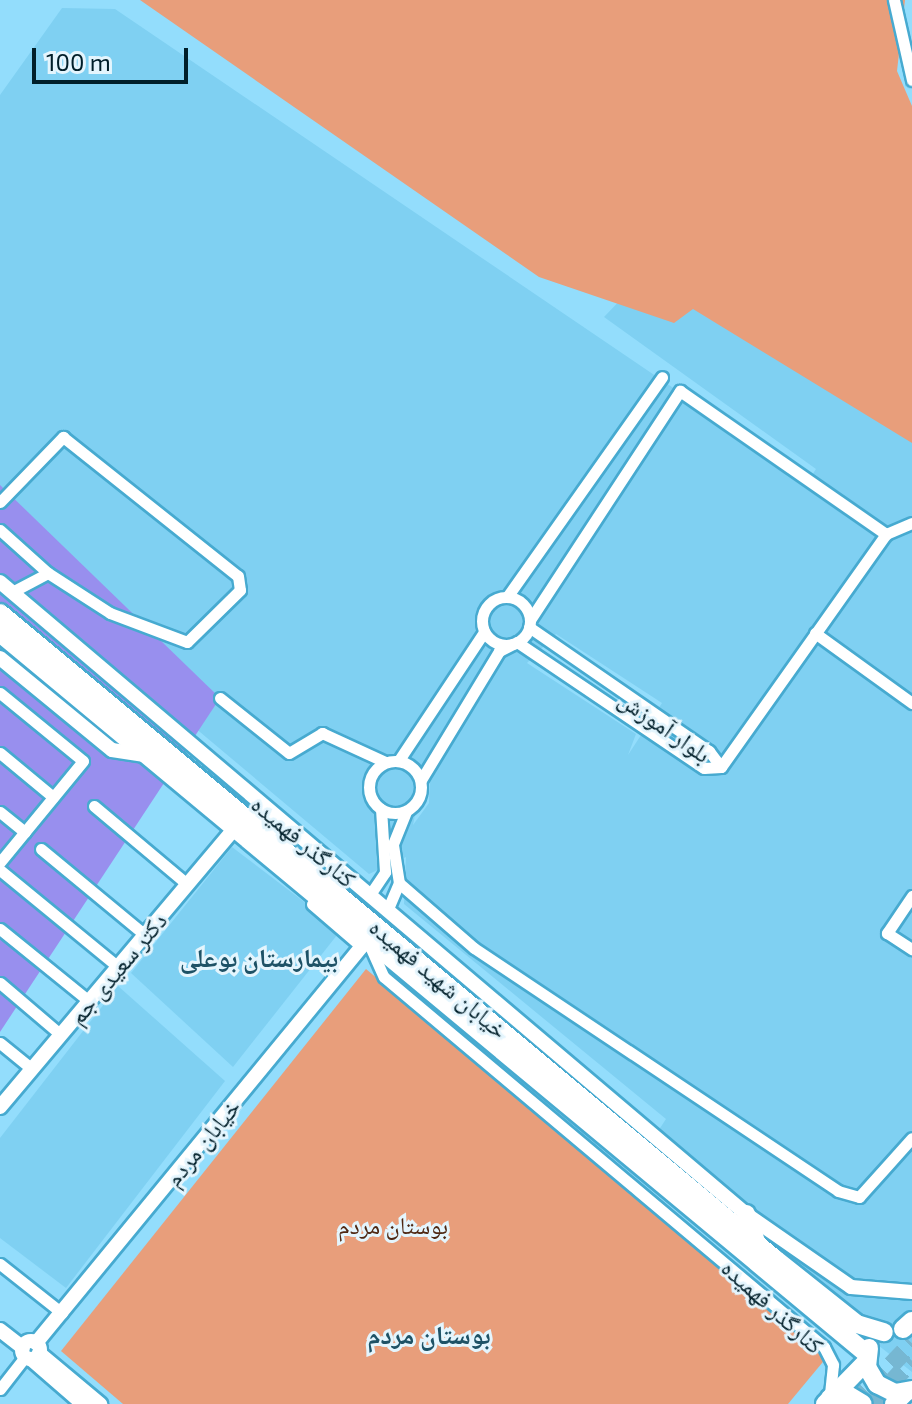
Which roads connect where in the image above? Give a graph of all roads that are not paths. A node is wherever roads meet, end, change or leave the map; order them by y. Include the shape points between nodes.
1 (894, 0) edge
2 (912, 80) edge
3 (662, 377) dead end
4 (0, 502) edge
5 (912, 523) edge
6 (0, 530) edge
7 (886, 534) junction
8 (48, 573) junction
9 (6, 587) edge
10 (507, 597) junction
11 (0, 613) edge
12 (530, 624) junction
13 (484, 632) junction
14 (0, 633) edge
15 (815, 633) junction
16 (515, 643) junction
17 (0, 658) edge
18 (0, 693) edge
19 (220, 698) dead end
20 (912, 703) edge
21 (646, 711) junction
22 (638, 722) junction
23 (0, 753) edge
24 (145, 755) junction
25 (399, 760) junction
26 (385, 762) junction
27 (721, 767) junction
28 (421, 780) junction
29 (53, 797) junction
30 (94, 806) dead end
31 (381, 809) junction
32 (406, 811) junction
33 (0, 812) edge
34 (232, 831) junction
35 (25, 832) junction
36 (41, 849) dead end
37 (0, 862) edge
38 (0, 870) edge
39 (399, 883) junction
40 (187, 884) junction
41 (369, 896) junction
42 (912, 896) edge
43 (0, 929) edge
44 (373, 931) junction
45 (145, 935) junction
46 (912, 949) edge
47 (118, 967) junction
48 (0, 983) edge
49 (89, 1001) junction
50 (61, 1035) junction
51 (0, 1043) edge
52 (32, 1069) junction
53 (1, 1104) edge
54 (912, 1138) edge
55 (746, 1214) junction
56 (757, 1244) junction
57 (795, 1251) junction
58 (774, 1258) junction
59 (0, 1264) edge
60 (912, 1292) edge
61 (62, 1313) junction
62 (909, 1327) edge
63 (0, 1330) edge
64 (884, 1332) junction
65 (31, 1352) junction
66 (867, 1358) junction
67 (0, 1389) edge
68 (906, 1395) edge
69 (827, 1401) edge
70 (83, 1404) edge
71 (100, 1404) edge
72 (863, 1404) edge

1 - 2 street
3 - 10 street
4 - 8 street via 63,437 238,576 240,590 197,637 174,641 110,613
5 - 7 street
6 - 8 street
7 - 12 street via 680,391
7 - 15 street
8 - 9 street
9 - 41 street, کنارگذر فهمیده
10 - 12 street via 520,601
10 - 13 street via 485,608
11 - 44 main road, خیابان شهید فهمیده
12 - 16 street
12 - 21 street, بلوار آموزش
13 - 16 street via 493,642
13 - 25 street
14 - 24 main road, خیابان شهید فهمیده
15 - 20 street
15 - 27 street
16 - 22 street, بلوار آموزش
16 - 28 street via 499,651
17 - 24 street via 101,742
18 - 29 street via 83,761
19 - 26 street via 289,753 322,733
21 - 22 street
21 - 27 street, بلوار آموزش via 709,751
22 - 27 street, بلوار آموزش via 704,768
23 - 29 street
24 - 34 main road, خیابان شهید فهمیده
25 - 26 street
25 - 28 street
26 - 31 street via 369,788
28 - 32 street via 417,802
29 - 35 street
30 - 40 street
31 - 32 street
31 - 41 street via 385,872
32 - 39 street via 393,844
33 - 35 street
34 - 40 street, دکتر سعیدی جم
34 - 44 main road, خیابان شهید فهمیده
35 - 37 street
36 - 45 street
38 - 47 street
39 - 44 street
39 - 54 street via 474,948 838,1191 859,1197
40 - 45 street, دکتر سعیدی جم
41 - 44 street, کنارگذر فهمیده
42 - 46 street via 887,933
43 - 49 street
44 - 55 street, کنارگذر فهمیده
44 - 56 main road, خیابان شهید فهمیده
44 - 61 street, خیابان مردم
44 - 66 main road, خیابان شهید فهمیده
44 - 69 street, کنارگذر فهمیده via 384,977 824,1347 833,1365
45 - 47 street, دکتر سعیدی جم
47 - 49 street, دکتر سعیدی جم
48 - 50 street
49 - 50 street, دکتر سعیدی جم
50 - 52 street, دکتر سعیدی جم
51 - 52 street
52 - 53 street, دکتر سعیدی جم
55 - 56 main road
55 - 57 street, کنارگذر فهمیده
56 - 58 main road, خیابان شهید فهمیده
57 - 58 main road
57 - 60 street, کنارگذر فهمیده via 851,1287
58 - 64 main road, خیابان شهید فهمیده via 857,1324
59 - 61 street
61 - 65 street, خیابان مردم
62 - 64 main road
63 - 65 street
64 - 66 main road
65 - 67 street
65 - 70 street
65 - 71 street
66 - 68 main road, خیابان شهید فهمیده via 877,1384
66 - 69 main road
69 - 72 main road via 848,1395

